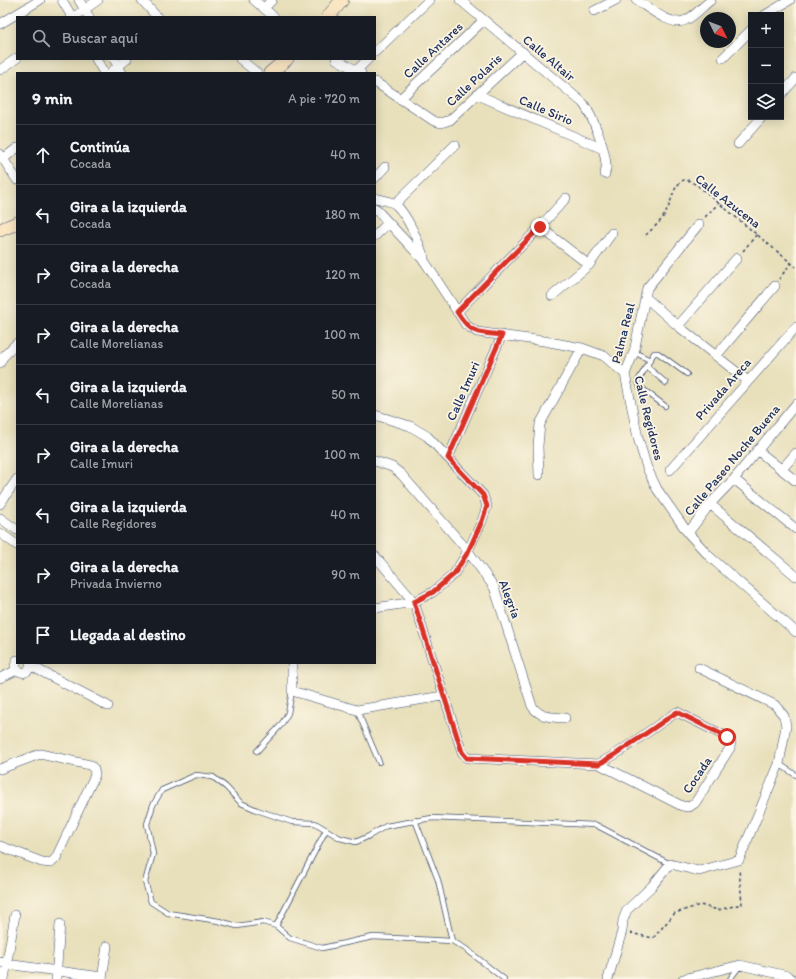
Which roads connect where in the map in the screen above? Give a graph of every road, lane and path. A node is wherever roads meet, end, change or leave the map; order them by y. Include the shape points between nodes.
1 (40, 0) edge
2 (62, 0) edge
3 (79, 0) edge
4 (98, 0) edge
5 (142, 0) edge
6 (254, 0) edge
7 (272, 0) edge
8 (342, 0) edge
9 (429, 0) edge
10 (460, 0) edge
11 (616, 0) edge
12 (636, 0) edge
13 (711, 0) edge
14 (790, 0) edge
15 (264, 8) junction
16 (594, 11) dead end
17 (770, 12) edge
18 (87, 13) edge
19 (72, 16) edge
20 (76, 16) edge
21 (156, 16) edge
22 (273, 16) edge
23 (329, 16) edge
24 (484, 20) junction
25 (0, 24) edge
26 (748, 33) edge
27 (376, 51) edge
28 (523, 52) junction
29 (723, 58) dead end
30 (16, 59) edge
31 (97, 60) edge
32 (241, 60) edge
33 (286, 60) edge
34 (338, 60) edge
35 (367, 60) edge
36 (0, 70) edge
37 (103, 72) edge
38 (256, 72) edge
39 (271, 72) edge
40 (359, 72) edge
41 (796, 78) edge
42 (376, 83) edge
43 (784, 92) edge
44 (478, 95) junction
45 (400, 99) junction
46 (759, 120) edge
47 (738, 144) dead end
48 (455, 145) dead end
49 (16, 149) edge
50 (603, 149) junction
51 (2, 157) edge
52 (386, 167) dead end
53 (605, 174) dead end
54 (376, 177) edge
55 (16, 178) edge
56 (376, 198) edge
57 (566, 198) dead end
58 (719, 203) junction
59 (396, 204) junction
60 (376, 209) edge
61 (16, 222) edge
62 (388, 223) junction
63 (699, 224) joint
64 (540, 227) junction
65 (0, 230) edge
66 (612, 233) dead end
67 (757, 234) junction
68 (376, 235) edge
69 (646, 235) dead end
70 (737, 258) joint
71 (425, 262) junction
72 (791, 263) junction
73 (589, 265) junction
74 (796, 267) edge
75 (774, 286) joint
76 (552, 296) dead end
77 (645, 298) junction
78 (457, 312) junction
79 (678, 326) junction
80 (796, 327) edge
81 (502, 335) junction
82 (16, 344) edge
83 (582, 348) junction
84 (634, 352) junction
85 (716, 356) junction
86 (650, 360) junction
87 (0, 363) edge
88 (646, 366) junction
89 (625, 374) junction
90 (687, 374) dead end
91 (748, 380) junction
92 (666, 383) dead end
93 (796, 404) edge
94 (665, 406) dead end
95 (376, 415) edge
96 (757, 450) junction
97 (796, 453) edge
98 (448, 458) junction
99 (376, 461) edge
100 (782, 469) junction
101 (670, 470) dead end
102 (539, 475) dead end
103 (734, 478) junction
104 (16, 481) edge
105 (796, 481) edge
106 (0, 504) edge
107 (710, 504) junction
108 (0, 518) edge
109 (16, 529) edge
110 (796, 529) edge
111 (0, 533) edge
112 (688, 533) junction
113 (16, 544) edge
114 (468, 552) junction
115 (376, 557) edge
116 (796, 576) edge
117 (414, 602) junction
118 (376, 608) edge
119 (796, 632) edge
120 (16, 663) edge
121 (292, 664) edge
122 (31, 665) edge
123 (700, 668) dead end
124 (17, 670) junction
125 (0, 678) edge
126 (292, 691) junction
127 (443, 696) junction
128 (108, 706) dead end
129 (357, 710) junction
130 (565, 718) dead end
131 (257, 751) dead end
132 (379, 762) dead end
133 (599, 764) junction
134 (779, 764) junction
135 (0, 769) edge
136 (796, 775) edge
137 (415, 820) junction
138 (326, 830) junction
139 (0, 846) edge
140 (739, 860) junction
141 (670, 864) junction
142 (14, 915) dead end
143 (60, 924) dead end
144 (276, 926) junction
145 (622, 931) junction
146 (452, 941) junction
147 (107, 946) dead end
148 (3, 963) edge
149 (740, 965) junction
150 (56, 975) edge
151 (102, 978) edge
152 (4, 979) edge
153 (504, 979) edge
154 (608, 979) edge
155 (683, 979) edge
156 (730, 979) edge
157 (792, 979) edge

1 - 25 street
2 - 19 street
3 - 18 street
4 - 18 street
5 - 21 street
6 - 15 street
7 - 15 street
8 - 23 main road
9 - 27 street
10 - 24 street, Calle Altair
11 - 16 street
12 - 13 street via 671,22 679,23
14 - 17 street
15 - 22 street
18 - 20 street
24 - 28 street, Calle Altair
24 - 45 street, Calle Antares
26 - 29 street
28 - 44 street, Calle Polaris
28 - 50 street, Calle Altair via 583,103 590,113
30 - 36 street
31 - 37 street
32 - 38 street
33 - 39 main road
34 - 40 street
35 - 40 street
41 - 43 street
42 - 45 street
44 - 45 street, Calle Polaris via 450,120 441,123
44 - 50 street, Calle Sirio
46 - 47 street
48 - 59 street
49 - 51 street
50 - 53 street, Calle Altair via 607,166
51 - 55 street
52 - 54 street
56 - 59 street
57 - 64 street
58 - 63 path
58 - 67 path, Calle Azucena
58 - 69 path, Calle Azucena via 697,184 686,179 674,190 665,214
59 - 71 street, Calle Regidores via 419,243
60 - 62 street, Calle Regidores
61 - 65 main road
62 - 68 street
62 - 71 street, Calle Regidores
63 - 77 street, Palma Real via 647,288
64 - 73 street
64 - 78 street
66 - 73 street
67 - 70 path
67 - 72 path, Calle Azucena
70 - 79 street
71 - 78 street, Calle Regidores
72 - 74 path, Calle Azucena
72 - 75 path
73 - 76 street
75 - 85 street
77 - 79 street
77 - 84 street, Palma Real
78 - 81 street, Calle Regidores via 466,325 477,332
79 - 85 street
80 - 91 street, Privada Areca
81 - 83 street, Calle Regidores
81 - 98 street, Calle Imuri
82 - 87 street
83 - 89 street, Calle Regidores via 604,356
83 - 102 street via 540,424
84 - 86 lane
84 - 89 street, Palma Real
85 - 91 street
86 - 88 lane
86 - 90 lane via 654,353 658,352
88 - 92 lane
88 - 94 lane via 638,381 640,387
89 - 112 street, Calle Regidores via 647,468 657,489
91 - 101 street, Privada Areca
93 - 96 street, Calle Paseo Noche Buena
95 - 98 street via 410,426 427,436
96 - 100 street
96 - 103 street, Calle Paseo Noche Buena
97 - 100 street
98 - 114 street via 483,495 487,506
99 - 114 street, Alegría via 392,467 401,474
100 - 105 street
103 - 107 street, Calle Paseo Noche Buena
103 - 110 street
104 - 106 street
107 - 112 street, Calle Paseo Noche Buena
107 - 116 street
108 - 109 street
111 - 113 street
112 - 119 street, Calle Regidores via 710,557
114 - 117 street via 454,574 433,592
114 - 130 street, Alegría via 494,587 536,713
115 - 117 street
117 - 118 street
117 - 127 street, Cocada
120 - 124 street
121 - 126 street
122 - 124 street via 25,673
122 - 128 street
123 - 134 street via 775,705 784,716 786,726
124 - 125 street
126 - 129 street
126 - 131 lane via 285,719
127 - 129 street
127 - 133 street, Cocada via 462,752 467,758
129 - 132 lane
133 - 133 street, Cocada via 682,806 689,807 695,803 730,748 731,740 677,712
134 - 136 lane
134 - 140 street
135 - 139 street via 40,754 90,765 94,769 94,775 56,858 51,863
137 - 138 lane via 386,826 356,842 340,838
137 - 141 lane via 432,818 596,825
137 - 146 lane via 438,880
138 - 144 lane
138 - 144 lane via 315,823 292,822 241,803 213,777 196,775 162,790 153,805 148,824 153,854 145,882 150,902 168,913 237,926 263,922
140 - 141 street via 698,871
140 - 145 path via 742,904 718,910 700,905 675,913 653,938
141 - 145 street via 627,910
142 - 148 street
143 - 150 street
144 - 146 lane via 290,938 322,948 372,937
145 - 154 street
146 - 153 lane
147 - 151 street
148 - 150 street
148 - 152 street
149 - 155 street
149 - 156 lane
149 - 157 street
150 - 151 street

